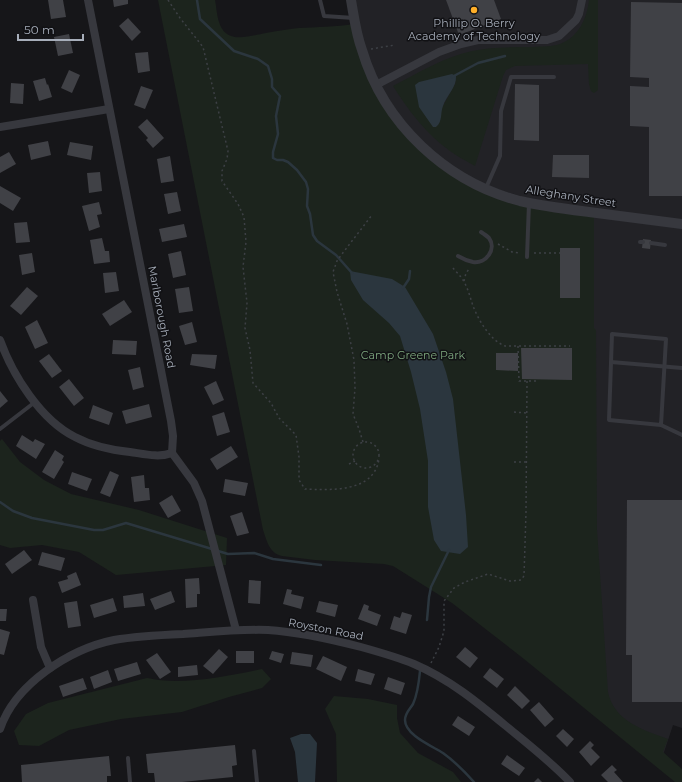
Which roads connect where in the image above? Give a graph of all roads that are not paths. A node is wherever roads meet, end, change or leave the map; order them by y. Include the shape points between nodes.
1 (88, 0) edge
2 (320, 0) edge
3 (351, 0) edge
4 (582, 0) edge
5 (354, 18) junction
6 (554, 77) dead end
7 (376, 84) junction
8 (109, 109) junction
9 (0, 127) edge
10 (486, 189) junction
11 (529, 203) junction
12 (682, 224) edge
13 (481, 232) dead end
14 (651, 244) dead end
15 (665, 245) dead end
16 (458, 256) dead end
17 (527, 258) dead end
18 (0, 340) edge
19 (611, 362) junction
20 (665, 367) junction
21 (682, 368) edge
22 (35, 402) junction
23 (661, 425) junction
24 (0, 428) edge
25 (682, 436) edge
26 (172, 453) junction
27 (33, 600) dead end
28 (236, 630) junction
29 (50, 668) junction
30 (0, 729) edge
31 (254, 751) dead end
32 (128, 758) dead end
33 (130, 782) edge
34 (257, 782) edge
35 (570, 782) edge

1 - 8 street, Marlborough Road
2 - 5 lane via 324,16
3 - 5 street, Alleghany Street
4 - 7 street via 580,14 559,36 547,40 478,40 461,44 439,52
5 - 7 street, Alleghany Street via 362,52
6 - 10 lane via 511,77 502,111 500,156
7 - 10 street, Alleghany Street via 393,113 418,143 451,170
8 - 9 street
8 - 26 street, Marlborough Road via 171,421
10 - 11 street, Alleghany Street
11 - 12 street, Alleghany Street
11 - 17 lane
13 - 16 lane via 491,242 492,250 488,256 483,261 474,262
14 - 15 lane
18 - 22 street via 20,381
19 - 20 lane
19 - 20 lane via 612,334 666,339
19 - 23 lane via 609,420
20 - 21 lane
20 - 23 lane
22 - 24 lane
22 - 26 street via 59,427 74,437 120,451 160,456
23 - 25 lane
26 - 28 street via 194,483 202,501
27 - 29 street via 42,647
28 - 29 street, Royston Road via 113,640 78,652
28 - 35 street, Royston Road via 288,632 330,639 385,654 428,671 471,697 540,753
29 - 30 street, Royston Road via 20,695
31 - 34 lane
32 - 33 lane

